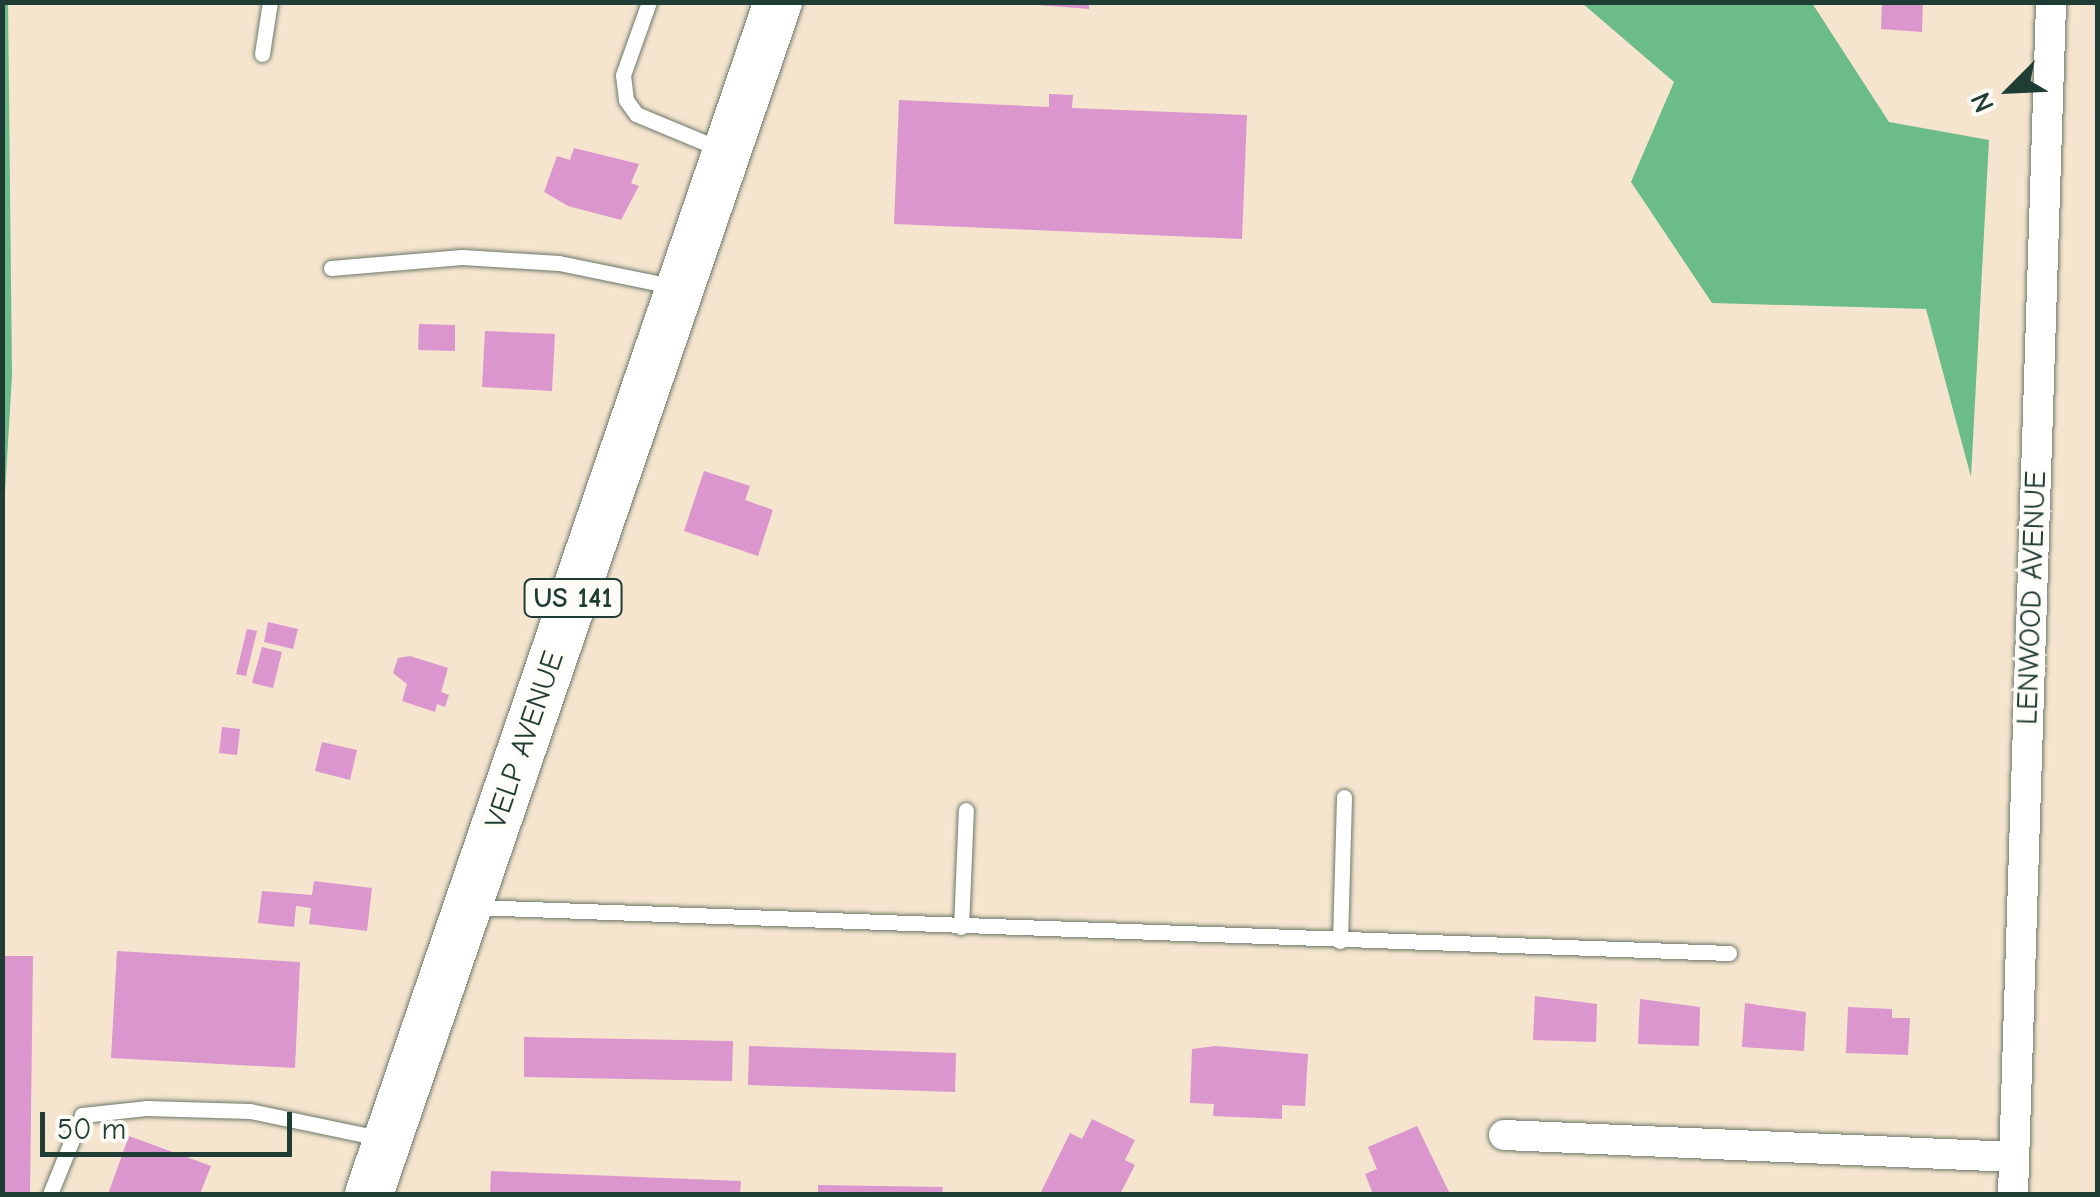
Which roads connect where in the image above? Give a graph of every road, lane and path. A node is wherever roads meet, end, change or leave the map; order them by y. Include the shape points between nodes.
1 (270, 2) edge
2 (648, 2) edge
3 (778, 2) edge
4 (2051, 2) edge
5 (262, 54) dead end
6 (727, 152) junction
7 (331, 268) dead end
8 (680, 288) junction
9 (1344, 797) dead end
10 (966, 810) dead end
11 (468, 906) junction
12 (961, 927) junction
13 (1340, 941) junction
14 (1729, 953) dead end
15 (1504, 1135) dead end
16 (388, 1140) junction
17 (2014, 1157) junction
18 (50, 1194) edge
19 (369, 1194) edge
20 (2013, 1194) edge

1 - 5 lane
2 - 6 lane via 623,76 626,100 636,114
3 - 6 main road, VELP AVENUE / US 141
4 - 17 street, LENWOOD AVENUE
6 - 8 main road, VELP AVENUE / US 141
7 - 8 lane via 482,258 559,263
8 - 11 main road, VELP AVENUE / US 141
9 - 13 lane
10 - 12 lane
11 - 12 lane
11 - 16 main road, VELP AVENUE / US 141
12 - 13 lane
13 - 14 lane
15 - 17 street
16 - 18 lane via 250,1111 146,1108 82,1116
16 - 19 main road, VELP AVENUE / US 141
17 - 20 street, LENWOOD AVENUE

